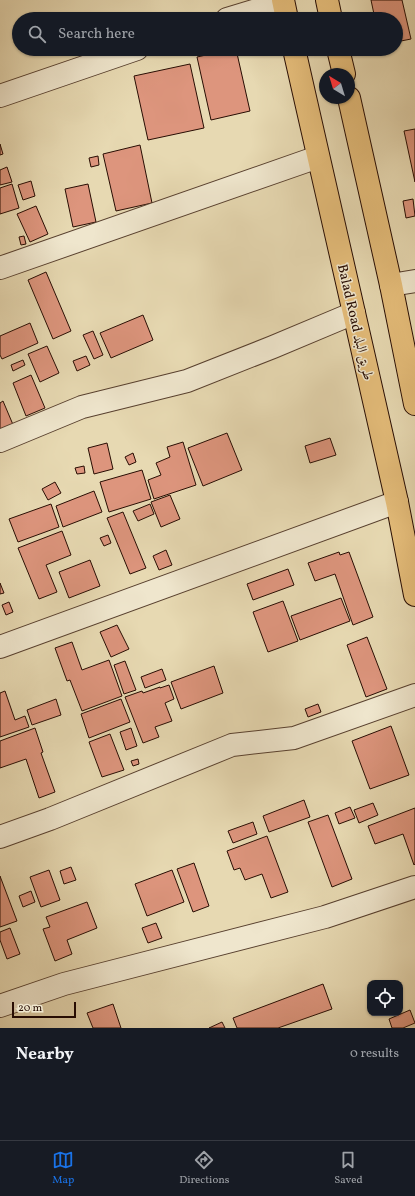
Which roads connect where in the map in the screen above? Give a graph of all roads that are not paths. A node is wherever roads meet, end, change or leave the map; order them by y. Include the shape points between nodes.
1 (327, 0) edge
2 (284, 7) edge
3 (260, 12) edge
4 (330, 12) edge
5 (117, 56) edge
6 (296, 56) edge
7 (340, 56) edge
8 (343, 68) edge
9 (0, 96) edge
10 (350, 104) edge
11 (318, 157) junction
12 (0, 268) edge
13 (415, 281) edge
14 (391, 285) junction
15 (354, 313) junction
16 (415, 404) edge
17 (0, 441) edge
18 (397, 502) junction
19 (415, 595) edge
20 (0, 647) edge
21 (415, 695) edge
22 (0, 837) edge
23 (415, 887) edge
24 (0, 1006) edge

1 - 4 highway
2 - 3 street
5 - 9 street
6 - 11 highway, Balad Road طريق البلد
7 - 8 highway
10 - 14 highway
11 - 12 street
11 - 15 highway, Balad Road طريق البلد
13 - 14 street
14 - 16 highway
15 - 17 street via 187,381 82,407
15 - 18 highway, Balad Road طريق البلد
18 - 19 highway, Balad Road طريق البلد
18 - 20 street
21 - 22 street via 294,738 232,745
23 - 24 street via 325,917 64,984

